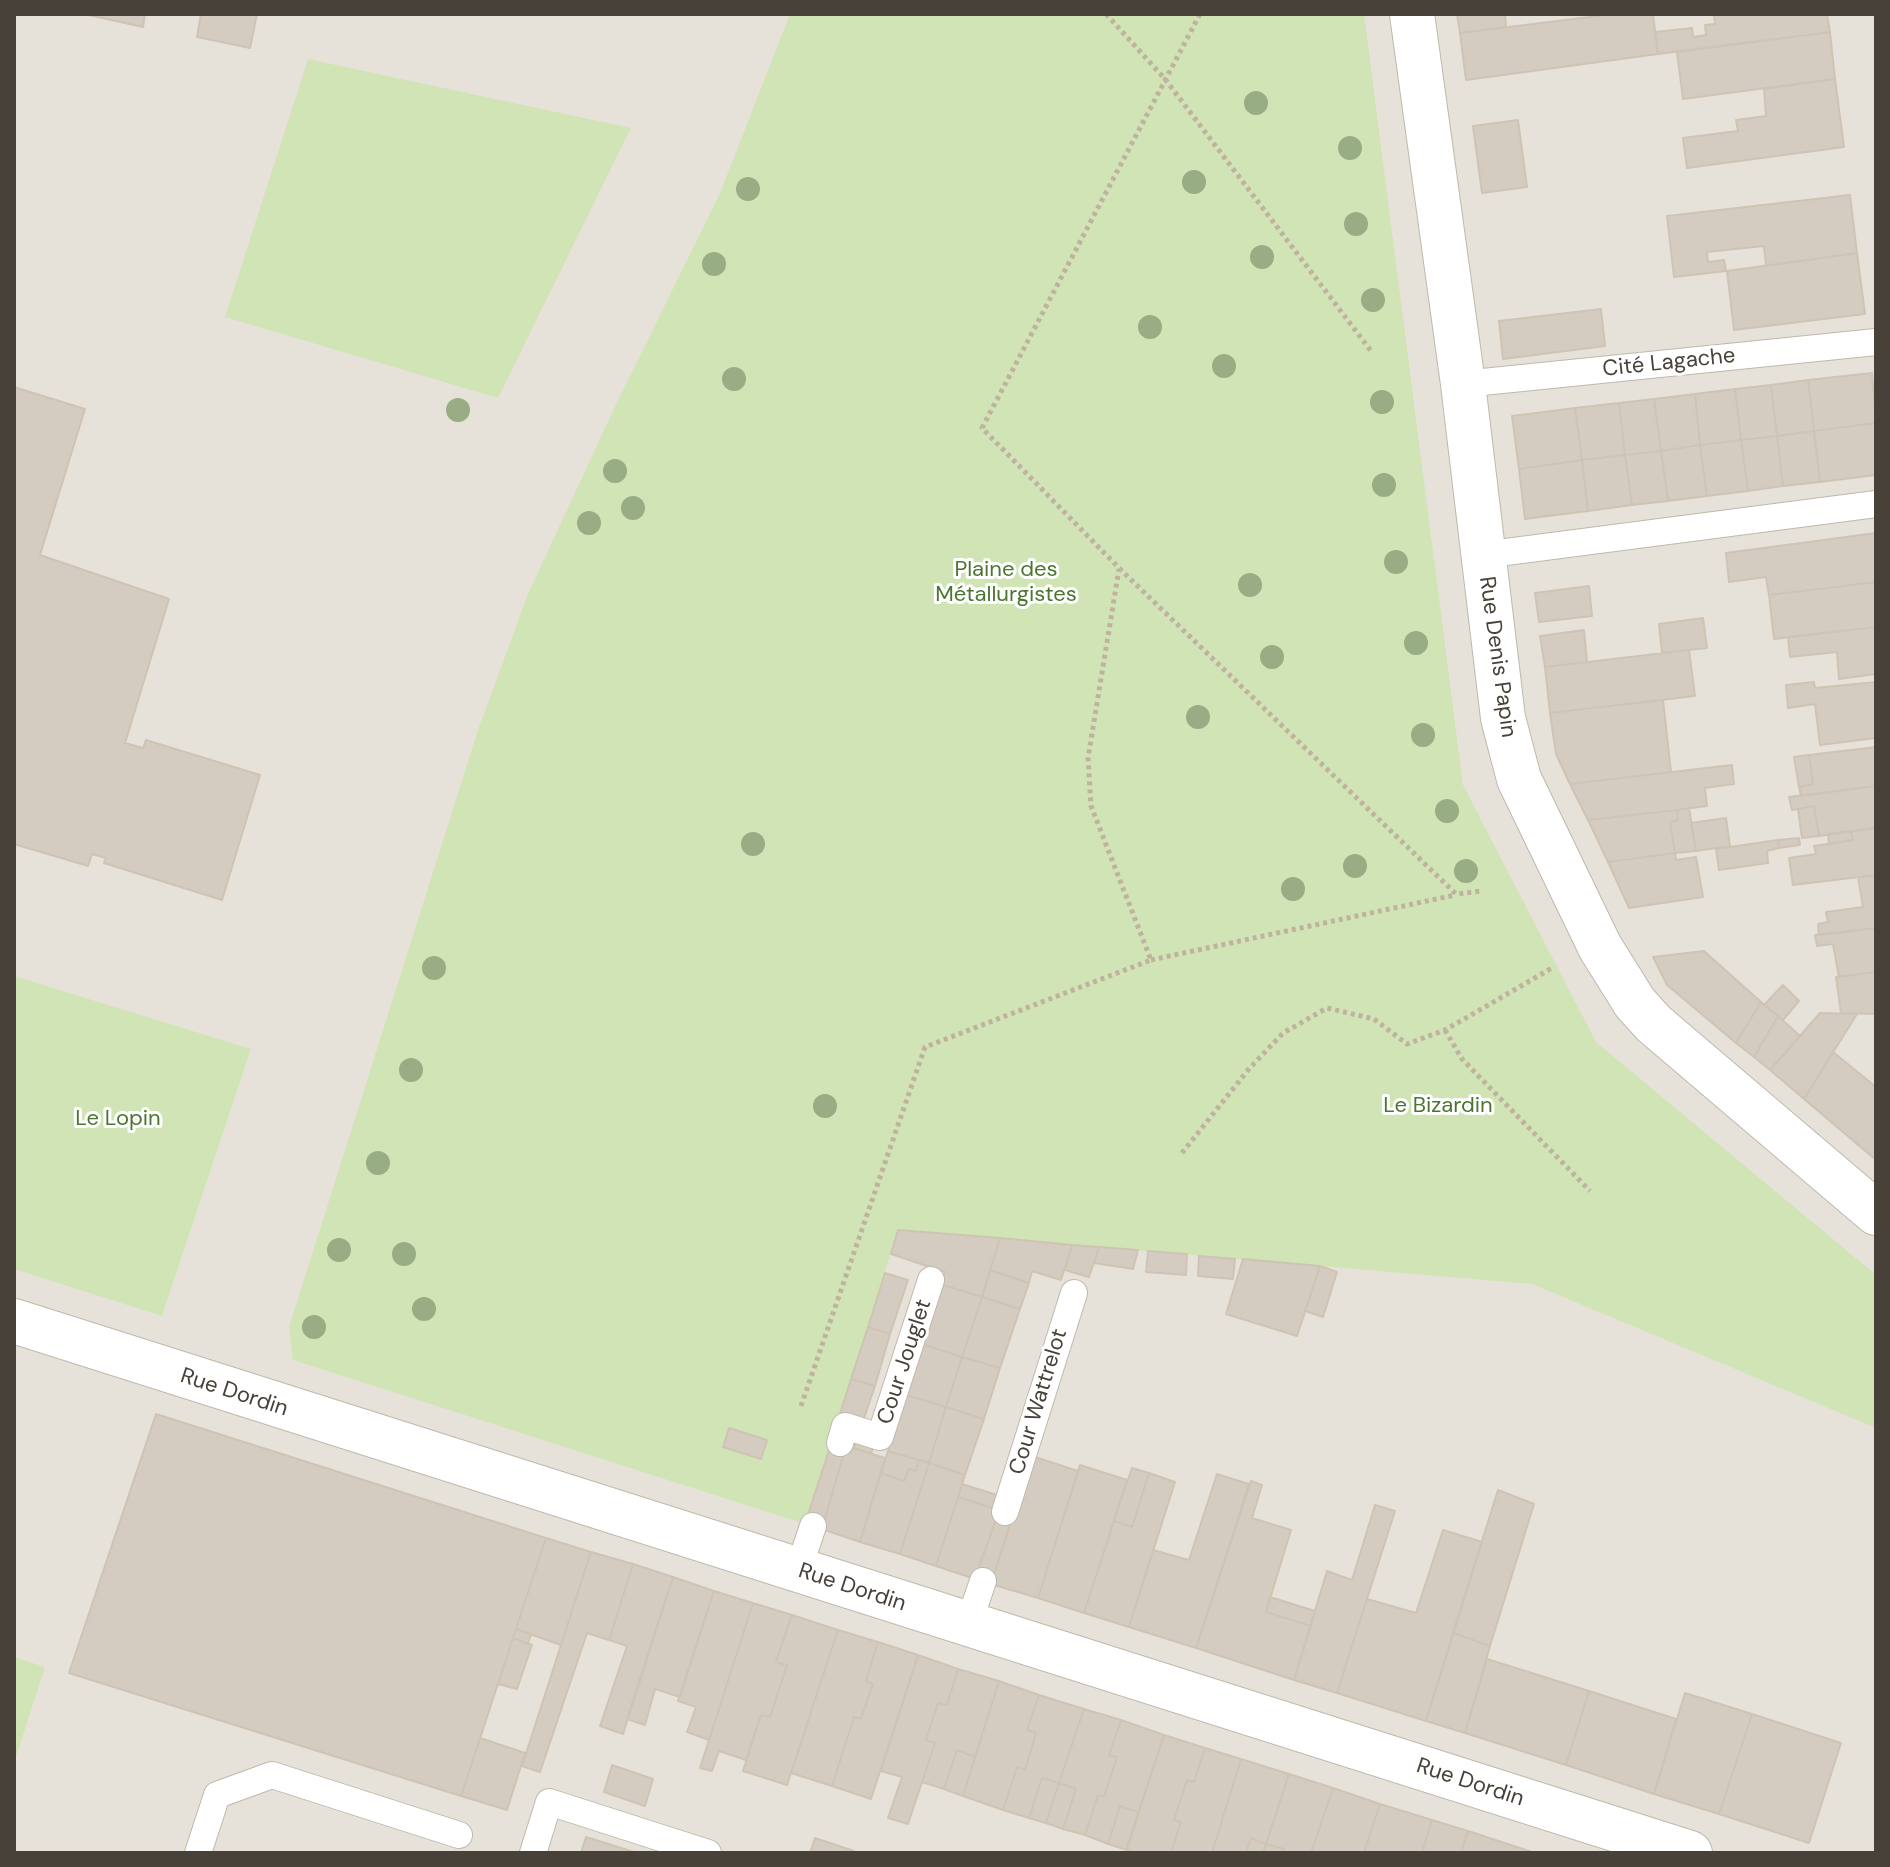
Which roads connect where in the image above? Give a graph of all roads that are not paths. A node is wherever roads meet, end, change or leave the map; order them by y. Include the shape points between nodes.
1 (1412, 14) edge
2 (1876, 342) edge
3 (1463, 384) junction
4 (1876, 504) edge
5 (1483, 555) junction
6 (1876, 1213) edge
7 (931, 1280) dead end
8 (1074, 1293) dead end
9 (14, 1321) edge
10 (840, 1443) dead end
11 (1005, 1512) dead end
12 (813, 1526) dead end
13 (798, 1571) junction
14 (983, 1581) dead end
15 (968, 1625) junction
16 (459, 1835) dead end
17 (198, 1853) edge
18 (533, 1853) edge
19 (708, 1853) edge
20 (1690, 1853) edge

1 - 3 street, Rue Denis Papin
2 - 3 lane, Cité Lagache
3 - 5 street, Rue Denis Papin
4 - 5 lane
5 - 6 street, Rue Denis Papin via 1509,748 1530,807 1618,981 1654,1024
7 - 10 lane, Cour Jouglet via 880,1437 845,1426
8 - 11 lane, Cour Wattrelot
9 - 13 street, Rue Dordin
12 - 13 lane
13 - 15 street, Rue Dordin
14 - 15 lane
15 - 20 street, Rue Dordin
16 - 17 lane via 272,1775 217,1795
18 - 19 lane via 549,1802

